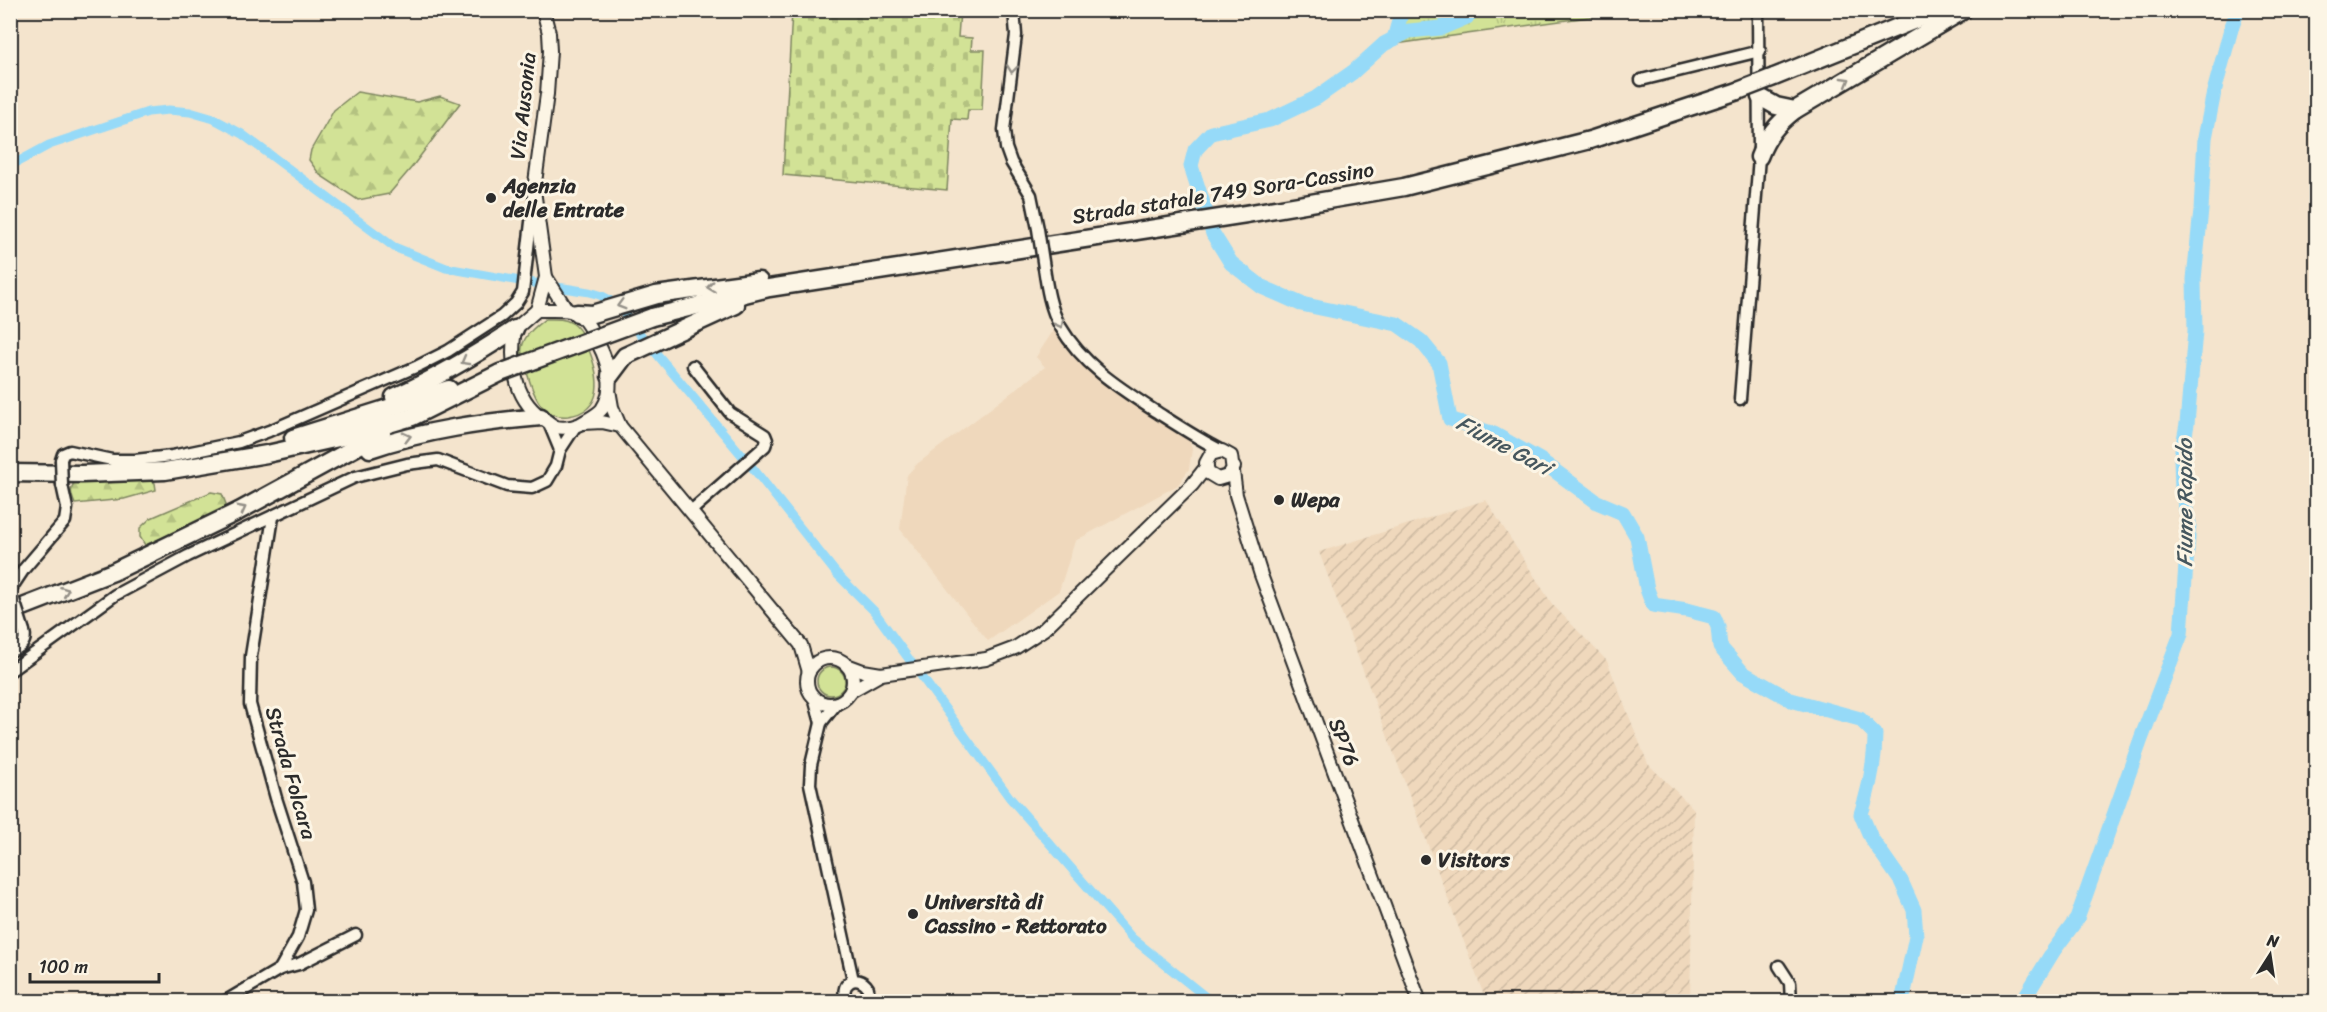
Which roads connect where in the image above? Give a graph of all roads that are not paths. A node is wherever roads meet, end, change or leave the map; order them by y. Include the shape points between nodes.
1 (543, 10) edge
2 (1014, 10) edge
3 (1758, 10) edge
4 (1940, 10) edge
5 (1964, 10) edge
6 (1760, 51) junction
7 (1641, 80) dead end
8 (1760, 97) junction
9 (1795, 110) junction
10 (1759, 158) junction
11 (536, 211) junction
12 (546, 277) junction
13 (832, 277) junction
14 (537, 310) junction
15 (572, 312) junction
16 (515, 329) junction
17 (693, 366) dead end
18 (500, 373) junction
19 (610, 383) junction
20 (1740, 399) dead end
21 (412, 417) junction
22 (544, 419) junction
23 (579, 425) junction
24 (620, 426) junction
25 (299, 436) junction
26 (1199, 440) junction
27 (560, 450) junction
28 (1221, 451) junction
29 (1207, 463) junction
30 (1234, 467) junction
31 (313, 471) junction
32 (134, 472) junction
33 (10, 473) edge
34 (1217, 478) junction
35 (1192, 485) junction
36 (1236, 495) junction
37 (691, 511) junction
38 (273, 517) junction
39 (12, 598) edge
40 (801, 645) junction
41 (10, 651) edge
42 (830, 658) junction
43 (847, 665) junction
44 (10, 671) edge
45 (809, 672) junction
46 (881, 674) junction
47 (851, 691) junction
48 (814, 697) junction
49 (837, 703) junction
50 (821, 723) junction
51 (356, 935) dead end
52 (1779, 966) dead end
53 (280, 969) junction
54 (853, 980) junction
55 (224, 1002) edge
56 (848, 1002) edge
57 (864, 1002) edge
58 (1420, 1002) edge
59 (1791, 1002) edge

1 - 11 street, Via Ausonia via 550,51 535,171
2 -> 26 street, bridge via 1016,34 1004,130 1006,148 1031,195 1050,300 1059,324 1077,351 1100,372
3 - 6 street
4 - 13 highway, Strada statale 749 Sora-Cassino, bridge via 1738,91 1590,140 1404,187
9 -> 5 highway
6 - 7 street
6 - 8 street
8 - 9 highway
8 - 10 street
9 - 10 highway via 1773,128
10 - 20 street
11 - 12 street, Via Ausonia
11 - 39 street, bridge via 531,222 523,292 502,316 448,351 239,442 135,460 112,460 70,451 63,454 65,521 24,569
12 - 14 street, Via Ausonia
12 - 15 street, Via Ausonia
13 -> 15 highway via 762,281 656,295 592,314
13 - 18 highway, Strada statale 749 Sora-Cassino, bridge via 651,317
13 - 19 highway via 736,305 635,351 625,356
14 - 15 street
14 - 16 street
15 - 19 street via 586,320 603,353
16 - 22 street via 512,352 519,391
16 -> 25 highway via 421,385
17 - 37 street via 730,413 765,435 766,443
18 - 21 highway, Strada statale 749 Sora-Cassino
18 - 25 highway, Strada statale 749 Sora-Cassino
19 - 23 street via 601,410
19 - 24 street via 612,407
21 - 31 highway
21 - 32 highway, Strada statale 749 Sora-Cassino via 267,454 165,471
22 - 23 street via 556,427
22 - 27 street
31 -> 22 highway via 406,436
23 - 24 street via 602,422
23 - 27 street
24 - 37 street
25 - 32 highway, Strada statale 749 Sora-Cassino
26 - 28 street
26 - 29 street
27 - 38 street via 547,481 532,488 507,486 438,460 355,477
28 - 29 street via 1211,454
28 - 30 street via 1231,456
29 - 34 street, SP76 via 1208,474
29 - 35 street
30 - 34 street via 1228,476
30 - 36 street, SP76
39 -> 31 highway via 113,572
32 - 33 highway, Strada statale 749 Sora-Cassino
34 - 35 street
34 - 36 street, SP76
35 - 46 street via 1044,629 1015,648 996,656
36 - 58 street, SP76 via 1261,575
37 - 40 street
38 - 44 street via 115,595
38 - 53 street, Strada Folcara via 251,656 250,704 303,882 306,910 298,937
39 - 41 street, bridge via 24,641
40 - 42 street
40 - 45 street
42 - 43 street
42 - 45 street via 818,662
43 - 46 street
43 - 47 street via 853,677
45 - 48 street via 807,685
46 - 47 street
47 - 49 street
48 - 49 street via 825,704
48 - 50 street
49 - 50 street
50 - 54 street via 810,784
51 - 53 street via 299,964
52 - 59 street via 1790,983
53 - 55 street
54 - 56 street via 844,987
54 - 57 street via 867,985 869,992

